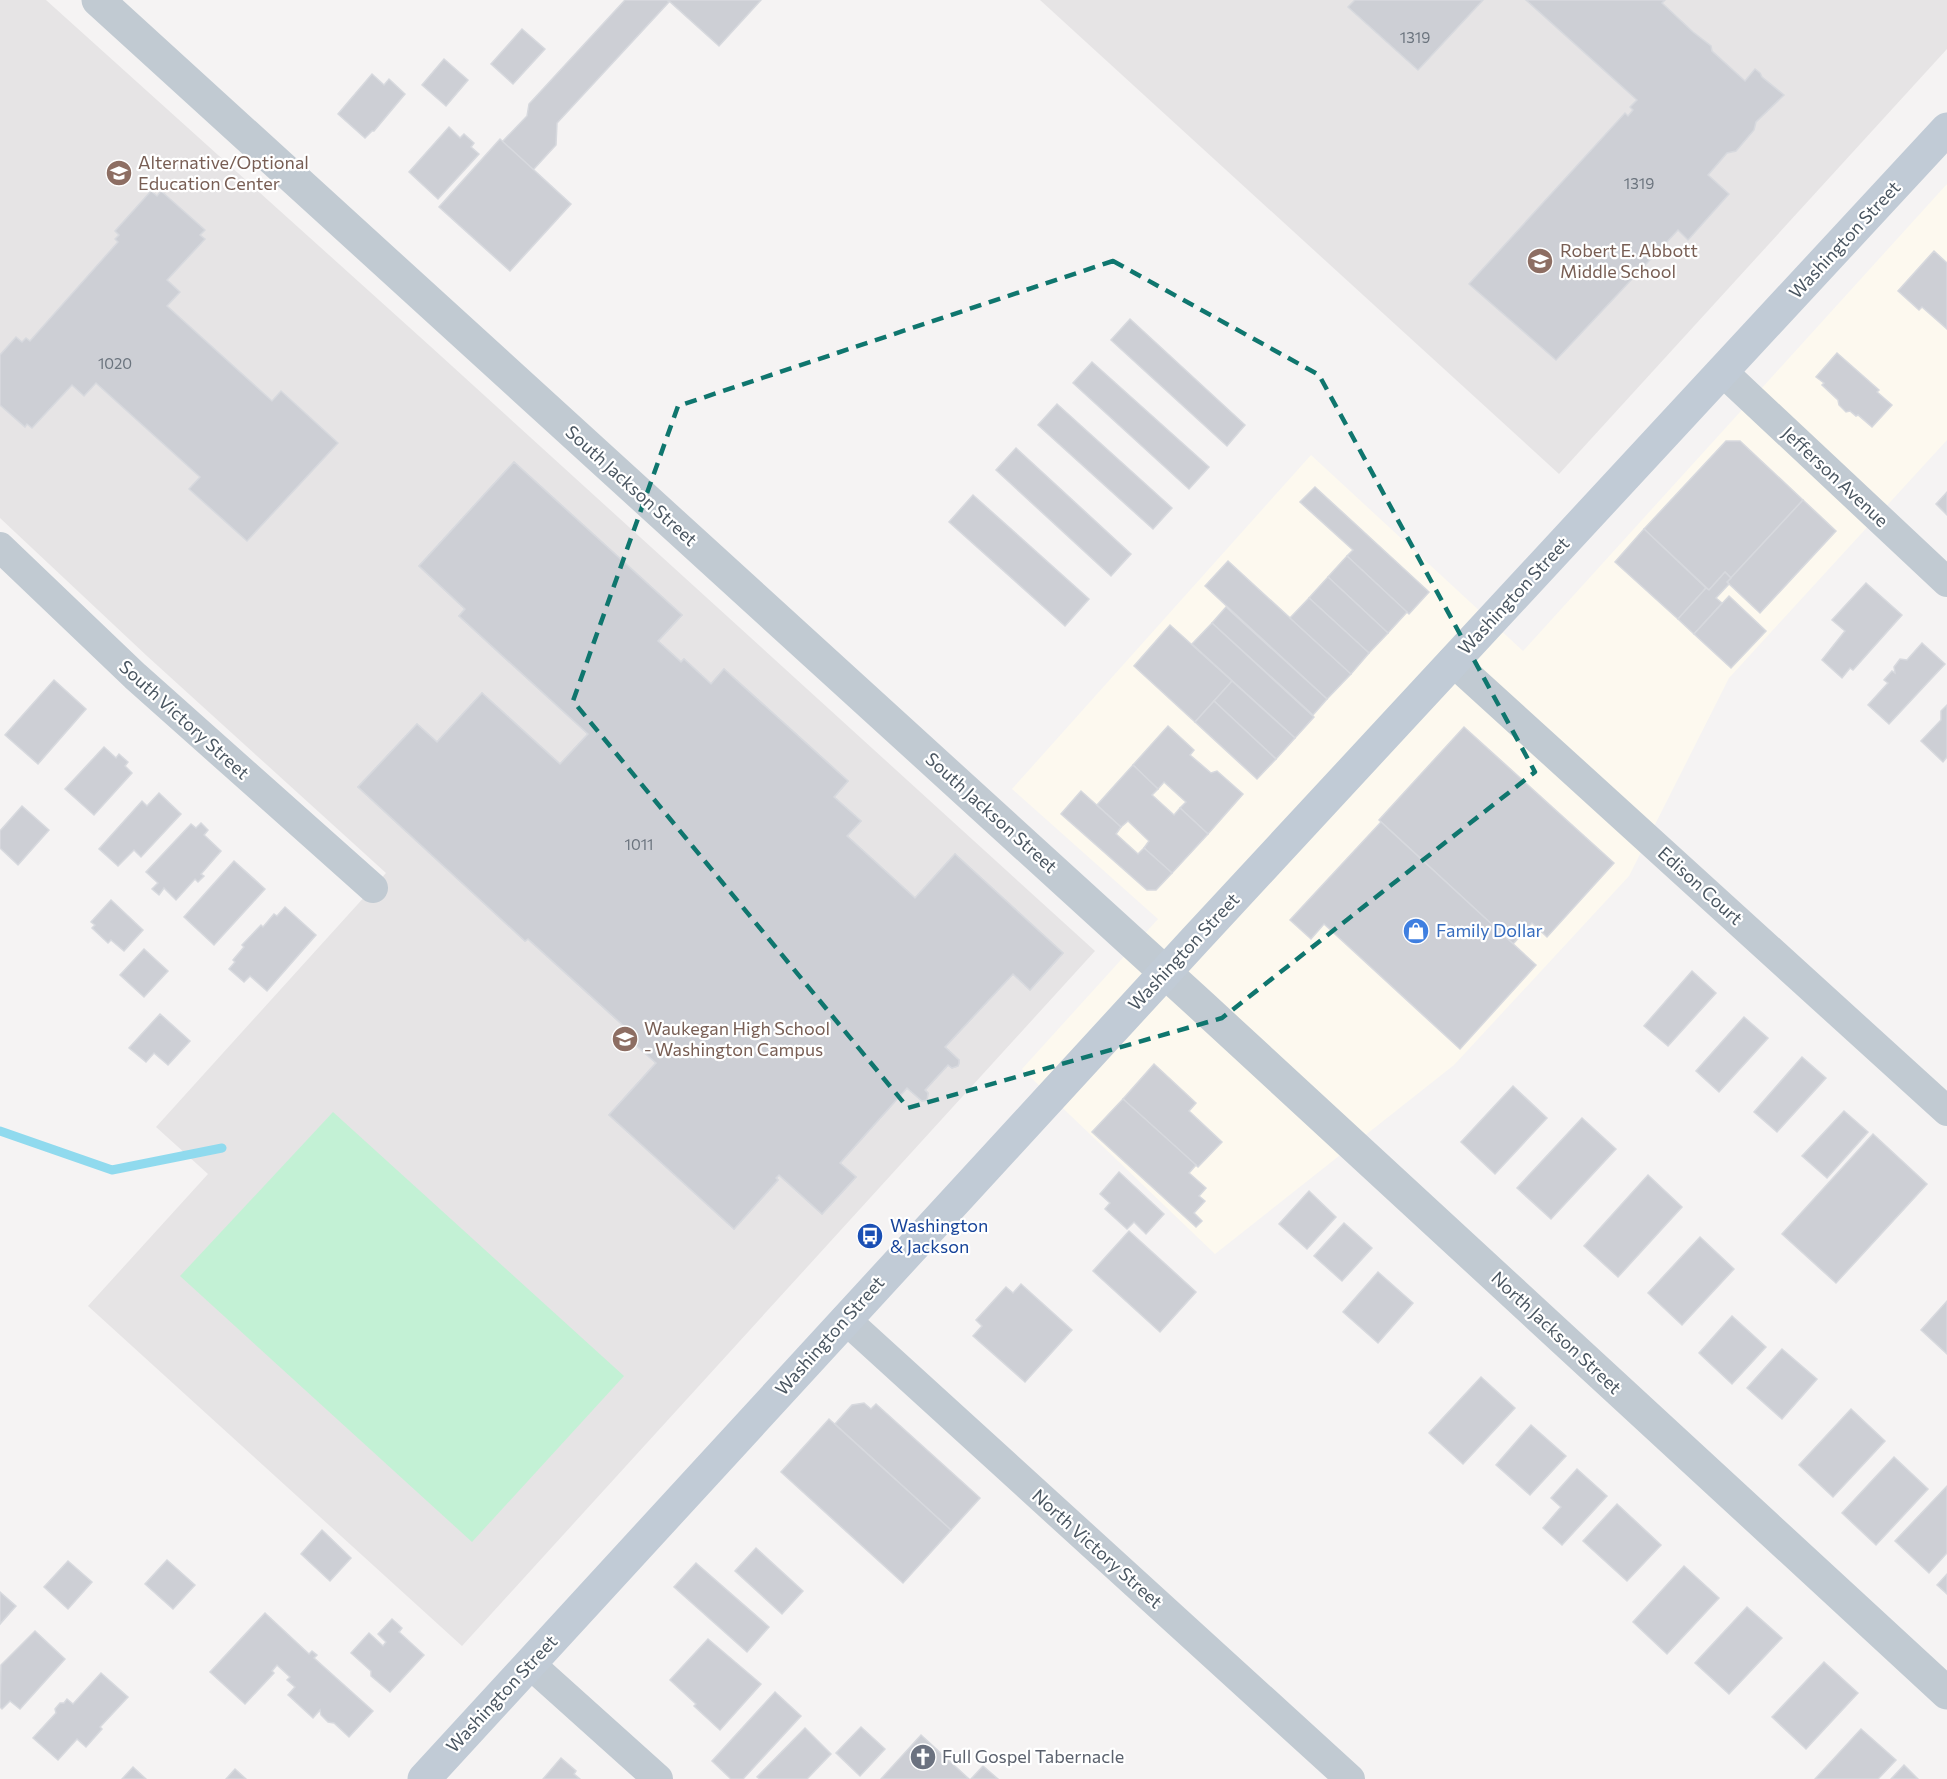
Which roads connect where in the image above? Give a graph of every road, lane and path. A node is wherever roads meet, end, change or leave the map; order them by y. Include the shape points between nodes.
1 (98, 0) edge
2 (1947, 129) edge
3 (1723, 372) junction
4 (0, 547) edge
5 (1947, 582) edge
6 (1452, 661) junction
7 (373, 888) dead end
8 (1165, 972) junction
9 (1947, 1111) edge
10 (845, 1319) junction
11 (530, 1664) junction
12 (1947, 1693) edge
13 (424, 1779) edge
14 (658, 1779) edge
15 (1350, 1779) edge

1 - 8 street, South Jackson Street
2 - 3 main road, Washington Street
3 - 5 street, Jefferson Avenue
3 - 6 main road, Washington Street
4 - 7 street, South Victory Street via 135,676
6 - 8 main road, Washington Street
6 - 9 street, Edison Court
8 - 10 main road, Washington Street
8 - 12 street, North Jackson Street
10 - 11 main road, Washington Street
10 - 15 street, North Victory Street
11 - 13 main road, Washington Street
11 - 14 street

